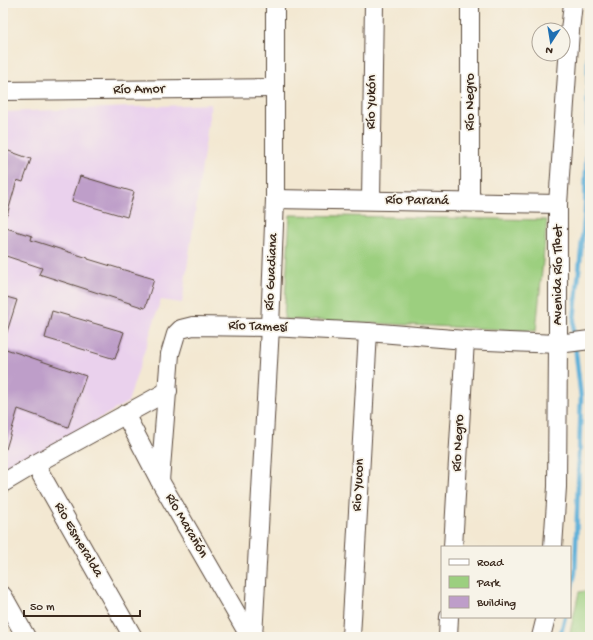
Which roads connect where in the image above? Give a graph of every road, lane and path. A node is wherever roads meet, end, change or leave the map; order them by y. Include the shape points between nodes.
1 (274, 3) edge
2 (374, 3) edge
3 (470, 3) edge
4 (573, 3) edge
5 (275, 88) junction
6 (3, 91) edge
7 (275, 198) junction
8 (371, 200) junction
9 (470, 202) junction
10 (558, 204) junction
11 (270, 327) junction
12 (368, 332) junction
13 (465, 340) junction
14 (587, 341) edge
15 (561, 343) junction
16 (168, 391) junction
17 (125, 414) junction
18 (35, 464) junction
19 (160, 481) junction
20 (3, 483) edge
21 (453, 546) edge
22 (553, 546) edge
23 (3, 596) edge
24 (450, 618) edge
25 (546, 618) edge
26 (26, 637) edge
27 (133, 637) edge
28 (250, 637) edge
29 (253, 637) edge
30 (351, 637) edge
31 (448, 637) edge
32 (541, 637) edge

1 - 5 street, Río Guadiana
2 - 8 street, Río Yukón
3 - 9 street, Río Negro
4 - 10 street, Avenida Río Tíbet
5 - 6 street, Río Amor
5 - 7 street, Río Guadiana
7 - 8 street, Río Paraná
7 - 11 street, Río Guadiana
8 - 9 street, Río Paraná
9 - 10 street, Río Paraná
10 - 15 street, Avenida Río Tíbet
11 - 12 street, Río Tamesí
11 - 16 street, Río Tamesí via 193,326 181,329 176,334 171,348
11 - 29 street, Río Guadiana
12 - 13 street, Río Tamesí
12 - 30 street, Rio Yucon
13 - 15 street, Río Tamesí
13 - 21 street, Río Negro
14 - 15 street, Río Tamesí
15 - 22 street, Avenida Río Tíbet
16 - 17 street
16 - 19 street
17 - 18 street
17 - 19 street, Río Marañón
18 - 20 street
18 - 27 street, Rio Esmeralda
19 - 28 street, Río Marañón
23 - 26 street
24 - 31 street
25 - 32 street

